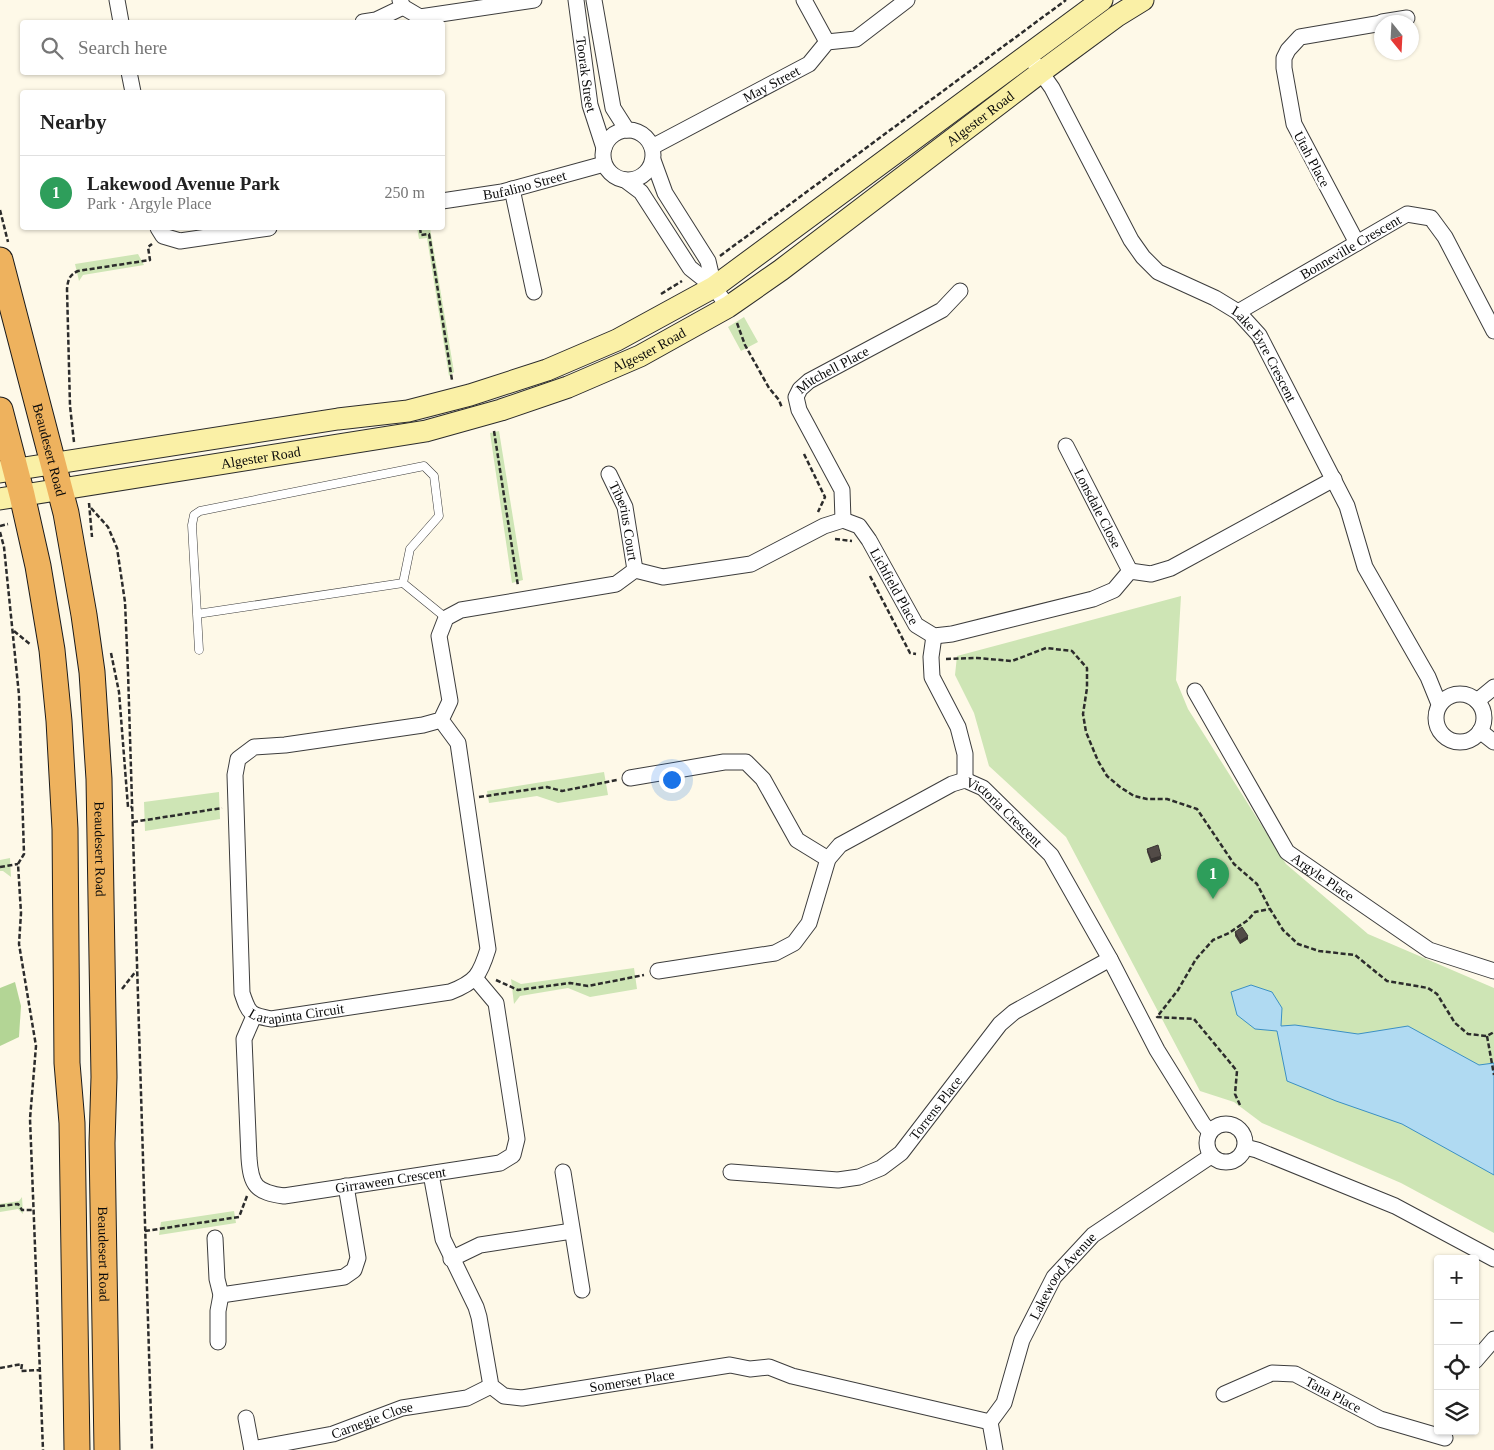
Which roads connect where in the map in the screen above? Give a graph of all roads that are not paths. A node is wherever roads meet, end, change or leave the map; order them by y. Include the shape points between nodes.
1 (117, 0) edge
2 (534, 0) edge
3 (576, 0) edge
4 (594, 0) edge
5 (804, 0) edge
6 (907, 0) edge
7 (1102, 0) edge
8 (1143, 0) edge
9 (401, 3) edge
10 (121, 20) edge
11 (376, 20) edge
12 (1374, 24) edge
13 (827, 42) junction
14 (1028, 54) junction
15 (1041, 72) junction
16 (130, 75) edge
17 (133, 90) edge
18 (627, 130) junction
19 (604, 148) junction
20 (652, 153) junction
21 (604, 164) junction
22 (625, 180) junction
23 (512, 189) junction
24 (445, 200) edge
25 (255, 230) edge
26 (160, 232) edge
27 (1357, 243) junction
28 (0, 260) edge
29 (703, 269) junction
30 (714, 287) junction
31 (960, 291) dead end
32 (534, 292) dead end
33 (1238, 312) junction
34 (731, 313) junction
35 (1494, 331) edge
36 (2, 425) edge
37 (1066, 446) dead end
38 (54, 463) junction
39 (8, 471) edge
40 (610, 474) dead end
41 (1334, 479) junction
42 (60, 489) junction
43 (11, 497) edge
44 (843, 520) junction
45 (635, 570) junction
46 (1130, 571) junction
47 (403, 583) junction
48 (197, 614) junction
49 (446, 618) junction
50 (934, 636) junction
51 (199, 650) dead end
52 (1494, 687) edge
53 (1195, 691) dead end
54 (1477, 701) junction
55 (1439, 704) junction
56 (441, 720) junction
57 (1480, 731) junction
58 (1494, 742) edge
59 (630, 778) road end
60 (965, 780) junction
61 (828, 859) junction
62 (1110, 959) junction
63 (658, 971) road end
64 (1494, 971) edge
65 (478, 982) junction
66 (254, 1016) junction
67 (1210, 1132) junction
68 (1245, 1147) junction
69 (1211, 1156) junction
70 (563, 1172) dead end
71 (730, 1172) dead end
72 (431, 1174) junction
73 (346, 1186) junction
74 (572, 1231) junction
75 (215, 1238) dead end
76 (1494, 1259) edge
77 (452, 1260) junction
78 (582, 1290) dead end
79 (222, 1295) junction
80 (1494, 1339) edge
81 (218, 1342) dead end
82 (1479, 1356) edge
83 (491, 1386) junction
84 (1224, 1394) dead end
85 (246, 1418) dead end
86 (990, 1422) junction
87 (1444, 1440) edge
88 (77, 1450) edge
89 (107, 1450) edge
90 (252, 1450) edge
91 (995, 1450) edge

1 - 10 street
2 - 9 street via 420,17
3 - 19 street, Toorak Street via 590,105
4 - 18 street, Toorak Street via 613,108
5 - 13 street
6 - 13 street via 856,39
7 - 14 main road, Algester Road
8 - 15 main road, Algester Road
9 - 11 street
12 - 27 street, Utah Place via 1300,37 1284,58 1294,124
13 - 20 street, May Street via 809,64
14 - 15 street, Lake Eyre Crescent
14 - 30 main road, Algester Road
15 - 33 street, Lake Eyre Crescent via 1143,257 1158,272
15 - 34 main road, Algester Road
16 - 17 street
18 - 19 street via 612,135
18 - 20 street via 642,134
19 - 21 street
20 - 22 street via 646,173 633,180
20 - 29 street via 665,193 708,261
21 - 22 street via 612,175
21 - 23 street, Bufalino Street
22 - 29 street via 649,202 690,268
23 - 24 street, Bufalino Street
23 - 32 street
25 - 26 street via 180,241
27 - 33 street, Bonneville Crescent
27 - 35 street, Bonneville Crescent via 1407,214 1431,218 1445,237
28 - 38 highway, Beaudesert Road
29 - 30 street
30 - 34 street
30 - 38 main road, Algester Road via 617,340 547,370 470,395 408,411
31 - 44 street, Mitchell Place via 942,310 809,381 800,389 796,397 799,410 842,490
33 - 41 street, Lake Eyre Crescent via 1259,335
34 - 42 main road, Algester Road via 568,387 426,430
36 - 39 highway
37 - 46 street, Lonsdale Close
38 - 39 main road, Algester Road
38 - 42 highway, Beaudesert Road
39 - 43 highway
40 - 45 street, Tiberius Court via 625,507
41 - 46 street via 1171,568 1151,574
41 - 55 street, Lake Eyre Crescent via 1347,506 1365,567 1428,677
42 - 43 main road, Algester Road
42 - 89 highway, Beaudesert Road via 84,615 100,779
43 - 88 highway via 36,556 52,650 59,720 67,1063 72,1122
44 - 45 street via 824,526 751,564 663,577
44 - 50 street, Lichfield Place via 859,526 916,625
45 - 49 street via 616,584 461,610
46 - 50 street via 1114,590 1093,599
47 - 48 lane
47 - 48 lane via 410,549 439,516 434,476 424,466 200,510 194,515 192,525
47 - 49 lane
48 - 51 lane
49 - 56 street via 439,636 450,700
50 - 60 street via 932,677 958,727 965,754
52 - 54 street
53 - 64 street, Argyle Place via 1287,852 1429,950
54 - 55 street via 1460,693
54 - 57 street via 1484,716
55 - 57 street via 1438,728 1449,740 1466,741
56 - 65 street via 458,742 488,949
56 - 66 street, Larapinta Circuit via 254,747 238,759 235,775 242,993
57 - 58 street
59 - 61 street via 724,762 746,762 762,778 797,840
60 - 61 street, Victoria Crescent via 840,845
60 - 62 street, Victoria Crescent via 983,788 1052,856
61 - 63 street, Victoria Crescent via 809,923 794,943 775,953
62 - 67 street, Victoria Crescent via 1157,1050
62 - 71 street, Torrens Place via 1014,1012 1000,1024 901,1153 881,1168 859,1177 838,1180
65 - 66 street, Larapinta Circuit via 450,992 271,1020
65 - 72 street, Girraween Crescent via 496,1003 517,1139 513,1155 500,1162
66 - 73 street, Girraween Crescent via 244,1039 250,1173 255,1185 267,1194 284,1196
67 - 68 street via 1221,1125 1234,1126 1243,1134
67 - 69 street via 1206,1144
68 - 69 street via 1234,1161 1222,1162
68 - 76 street via 1395,1206
69 - 86 street, Lakewood Avenue via 1093,1235 1054,1277 1022,1340 1004,1403
70 - 74 street
72 - 73 street, Girraween Crescent
72 - 77 street via 443,1239
73 - 79 street via 358,1258 354,1270 344,1277
74 - 77 street via 480,1245
74 - 78 street
75 - 79 street via 217,1279
77 - 83 street via 476,1307
79 - 81 street via 218,1311
80 - 82 street
83 - 86 street, Somerset Place via 504,1396 522,1398 730,1365 750,1369 769,1367 792,1376
83 - 90 street, Carnegie Close via 467,1398 402,1408 333,1434
84 - 87 street, Tana Place via 1272,1373 1296,1374 1380,1419
85 - 90 street
86 - 91 street

